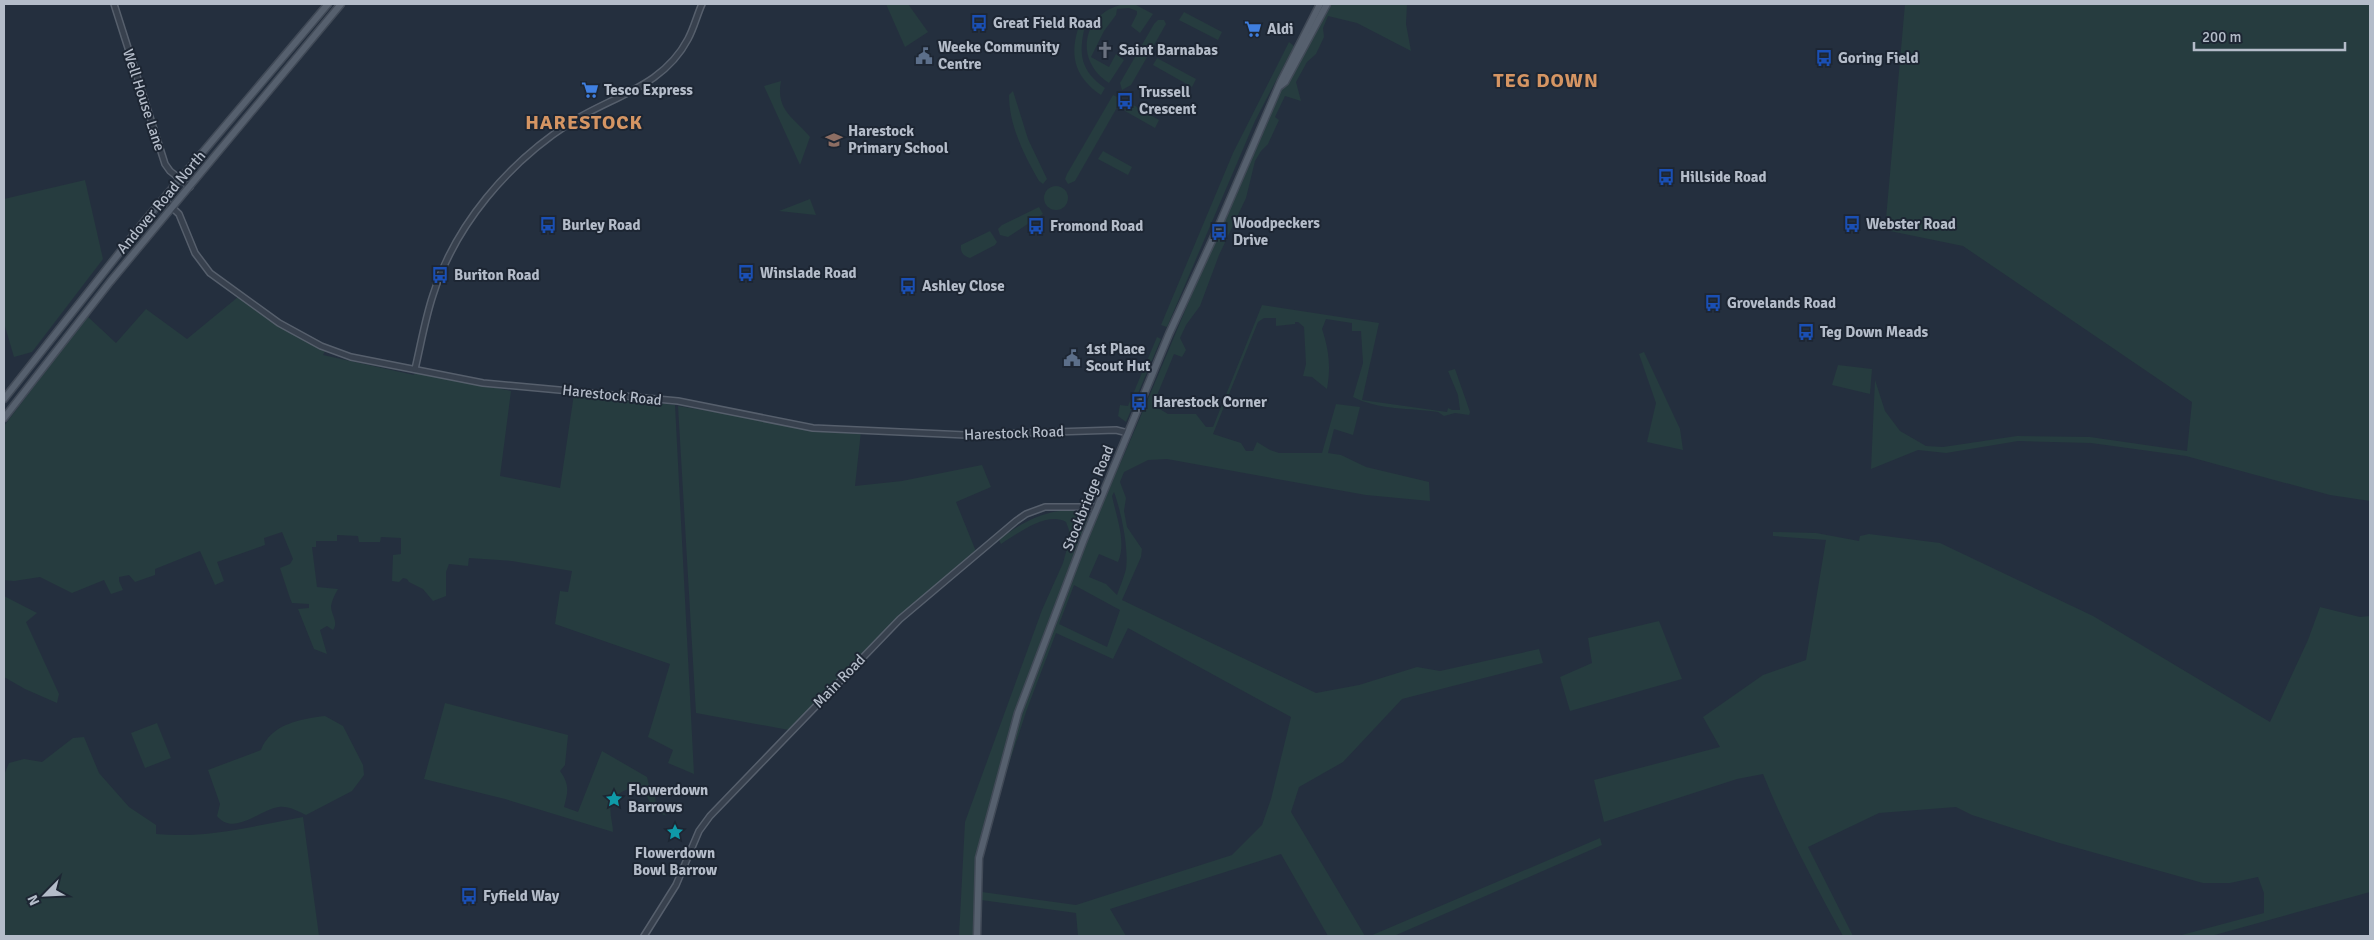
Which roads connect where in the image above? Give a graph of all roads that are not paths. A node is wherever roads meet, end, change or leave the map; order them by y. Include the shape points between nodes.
1 (114, 4) edge
2 (328, 4) edge
3 (341, 4) edge
4 (702, 4) edge
5 (1320, 4) edge
6 (1327, 4) edge
7 (1280, 86) junction
8 (180, 178) junction
9 (190, 187) junction
10 (162, 199) junction
11 (173, 208) junction
12 (416, 369) junction
13 (4, 399) edge
14 (4, 418) edge
15 (1128, 433) junction
16 (1097, 508) junction
17 (644, 936) edge
18 (977, 936) edge

1 - 8 street, Well House Lane via 162,156 170,171
2 - 8 main road, Andover Road North
3 - 9 main road, Andover Road North
4 - 12 street via 688,38 662,73 555,133 484,200 466,225 437,285
5 - 7 main road, Stockbridge Road
6 - 7 main road, Stockbridge Road
7 - 15 main road, Stockbridge Road
8 - 9 street, Well House Lane
8 - 10 main road, Andover Road North
9 - 11 main road, Andover Road North
10 - 11 street, Harestock Road
10 - 13 main road, Andover Road North
11 - 12 street, Harestock Road via 179,214 195,253 210,273 279,323 321,346 351,357
11 - 14 main road, Andover Road North via 110,282
12 - 15 street, Harestock Road via 483,383 678,401 813,428 966,435 1116,430
15 - 16 main road, Stockbridge Road
16 - 17 street, Main Road via 1053,506 1026,514 910,609 710,816 699,831 676,885
16 - 18 main road, Stockbridge Road via 1018,713 979,858

